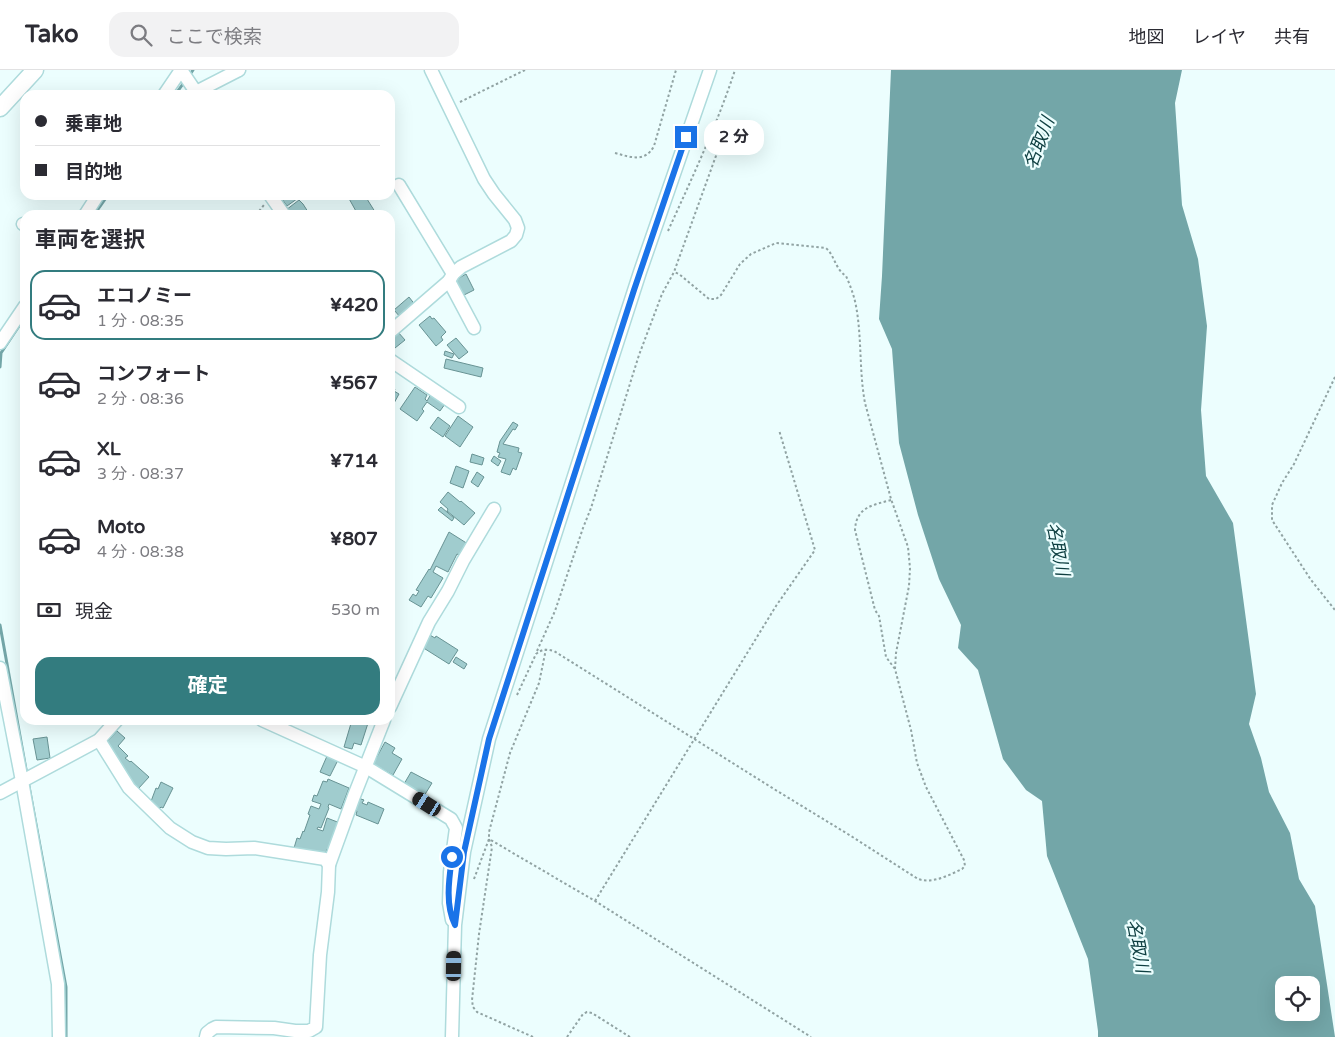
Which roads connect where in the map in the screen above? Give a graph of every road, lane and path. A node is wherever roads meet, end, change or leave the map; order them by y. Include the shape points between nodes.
1 (35, 70) edge
2 (239, 70) edge
3 (431, 70) edge
4 (525, 70) edge
5 (676, 70) edge
6 (710, 70) edge
7 (735, 70) edge
8 (188, 81) edge
9 (173, 90) edge
10 (449, 107) junction
11 (0, 108) edge
12 (708, 141) junction
13 (615, 153) dead end
14 (399, 184) dead end
15 (664, 238) dead end
16 (674, 272) junction
17 (451, 277) junction
18 (20, 314) edge
19 (395, 327) edge
20 (474, 328) dead end
21 (0, 344) edge
22 (395, 363) edge
23 (1335, 376) edge
24 (459, 407) dead end
25 (779, 430) dead end
26 (891, 500) junction
27 (494, 509) dead end
28 (1335, 610) edge
29 (546, 649) junction
30 (536, 654) junction
31 (0, 668) edge
32 (895, 669) junction
33 (395, 696) edge
34 (513, 702) dead end
35 (112, 725) edge
36 (273, 725) edge
37 (382, 725) edge
38 (694, 738) junction
39 (99, 740) junction
40 (366, 767) junction
41 (27, 778) junction
42 (0, 793) edge
43 (489, 839) junction
44 (329, 865) junction
45 (472, 882) dead end
46 (595, 901) junction
47 (455, 925) junction
48 (59, 1037) edge
49 (206, 1037) edge
50 (452, 1037) edge
51 (533, 1037) edge
52 (567, 1037) edge
53 (630, 1037) edge
54 (811, 1037) edge

1 - 11 street
2 - 8 street
3 - 10 street
4 - 10 path
5 - 13 path via 651,152 636,158
6 - 47 street via 637,281 489,739 464,852
7 - 12 path
8 - 9 street
10 - 17 street via 484,179 518,228 512,240 461,267
12 - 15 path
12 - 16 path via 714,142 717,153
14 - 17 street
16 - 26 path via 709,299 716,299 740,264 751,254 776,243 826,248 829,251 840,272 846,276 856,304 863,393
16 - 30 path via 638,355 591,508 555,611
17 - 19 street
17 - 20 street
18 - 21 street
22 - 24 street
23 - 28 path via 1272,505 1272,520
25 - 38 path via 815,550
26 - 32 path via 908,547 910,568
26 - 32 path via 861,512 855,530 879,616 886,657
27 - 33 street via 429,622
29 - 30 path
29 - 38 path
29 - 43 path via 539,683 510,753
30 - 34 path
31 - 41 street
32 - 38 path via 917,763 964,860 962,869 932,881 918,880
35 - 39 street
36 - 40 street
37 - 40 street
38 - 46 path
39 - 41 street
39 - 44 street via 129,788 170,828 192,842 208,848 254,848 325,859
40 - 44 street
40 - 47 street via 455,824 449,903
41 - 42 street
41 - 48 street via 58,984
43 - 45 path
43 - 46 path
43 - 51 path via 492,847 472,1000 477,1012
44 - 49 street via 316,1027 309,1031 216,1027
46 - 54 path
47 - 50 street
52 - 53 path via 587,1012

